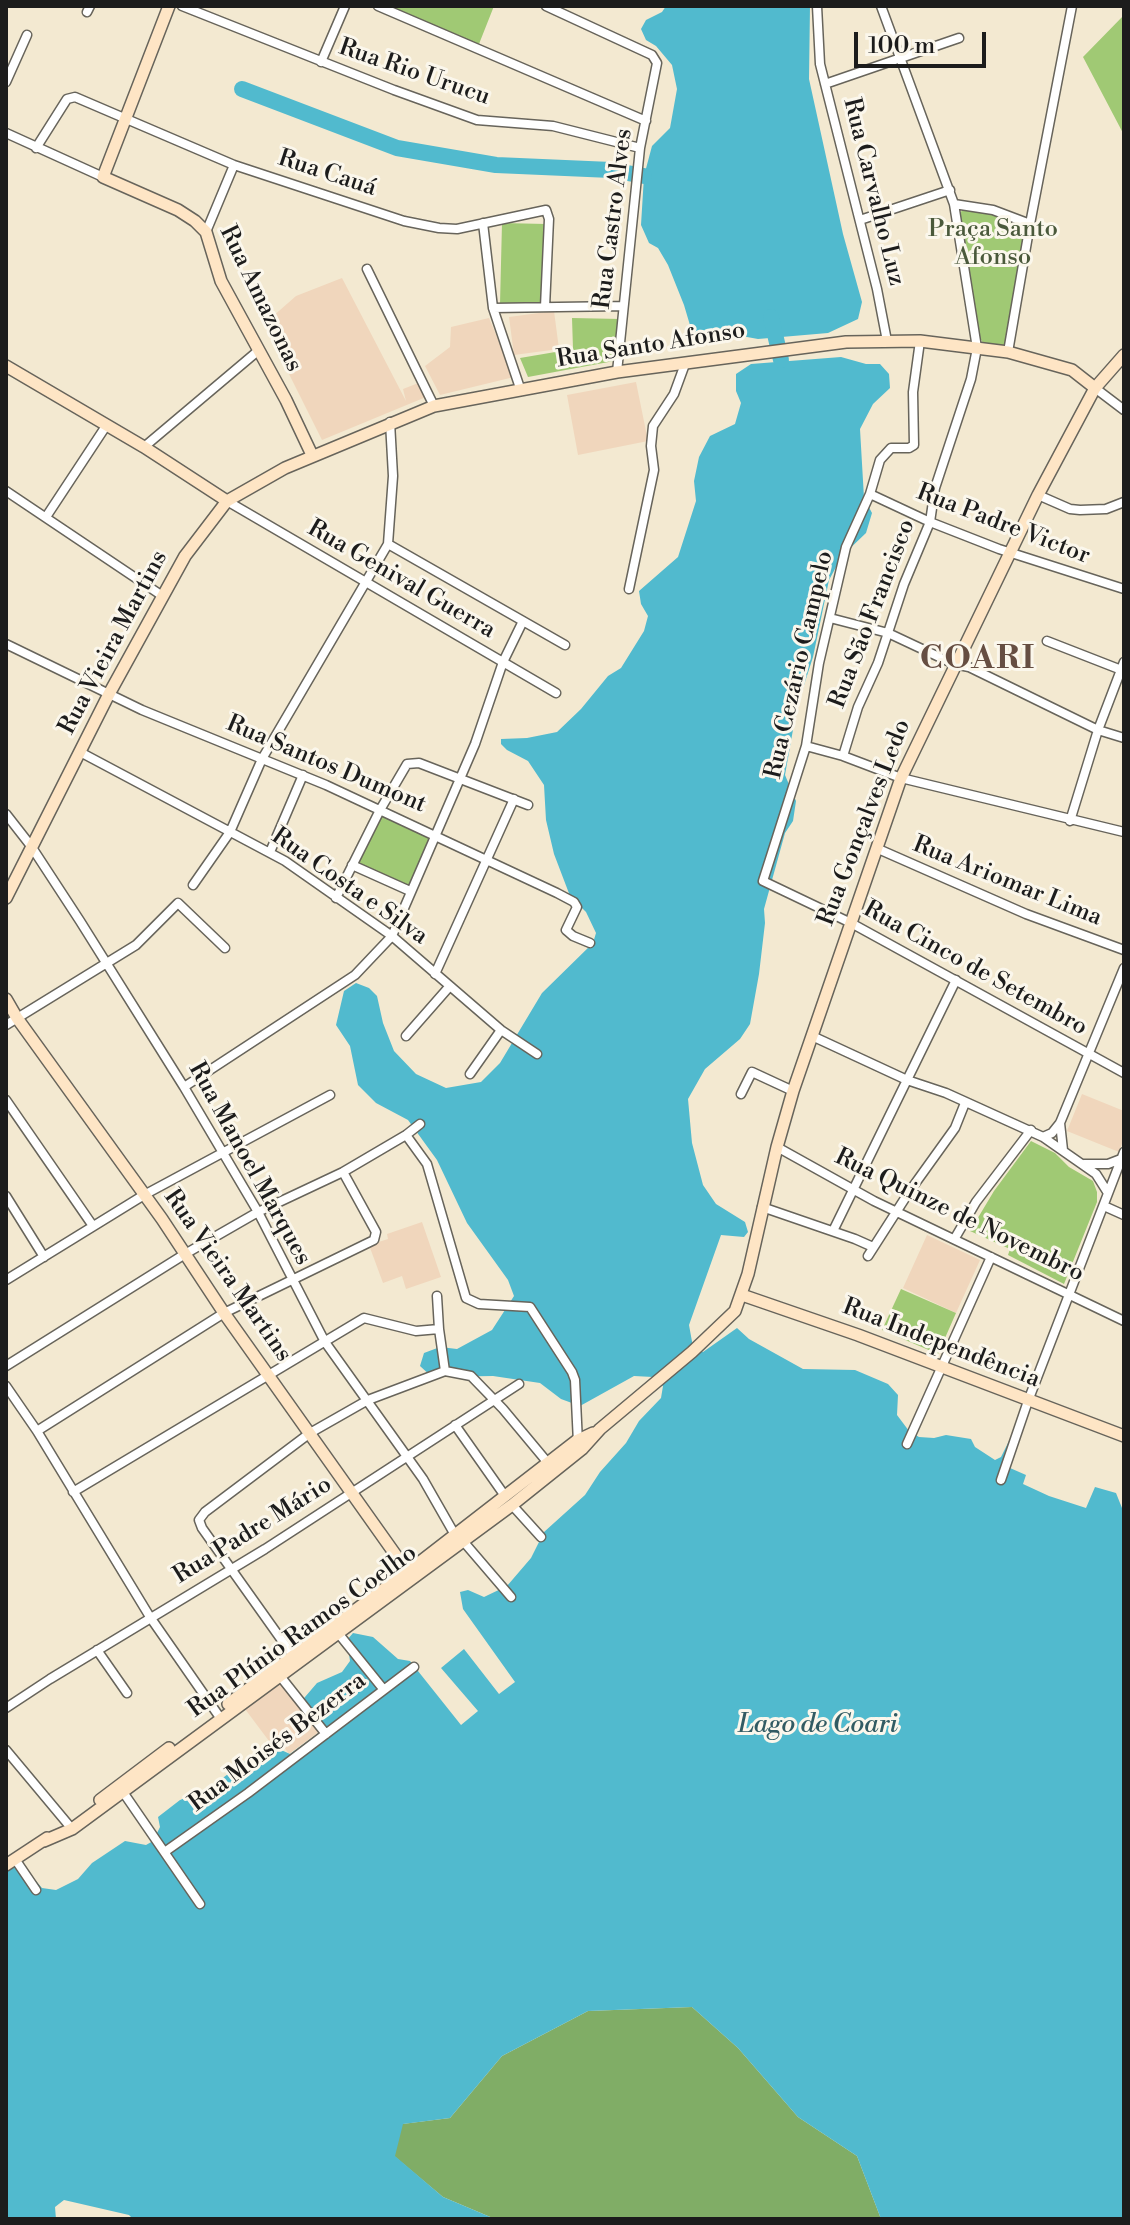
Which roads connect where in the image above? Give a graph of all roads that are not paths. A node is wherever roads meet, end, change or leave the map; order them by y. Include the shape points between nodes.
1 (169, 6) edge
2 (182, 6) edge
3 (345, 6) edge
4 (378, 6) edge
5 (546, 6) edge
6 (817, 6) edge
7 (881, 6) edge
8 (1072, 6) edge
9 (27, 35) dead end
10 (959, 38) dead end
11 (901, 59) junction
12 (321, 62) junction
13 (6, 82) edge
14 (825, 84) junction
15 (125, 120) junction
16 (646, 121) junction
17 (6, 133) edge
18 (36, 148) junction
19 (640, 148) junction
20 (234, 165) junction
21 (103, 177) junction
22 (950, 190) junction
23 (954, 204) junction
24 (860, 220) junction
25 (483, 223) junction
26 (1030, 224) junction
27 (206, 232) junction
28 (367, 269) dead end
29 (623, 306) junction
30 (545, 307) junction
31 (493, 308) junction
32 (887, 341) junction
33 (920, 341) junction
34 (977, 348) junction
35 (259, 350) junction
36 (1008, 352) junction
37 (1124, 355) edge
38 (685, 364) junction
39 (6, 366) edge
40 (617, 372) junction
41 (520, 388) junction
42 (1095, 388) junction
43 (434, 406) junction
44 (1124, 410) edge
45 (390, 422) junction
46 (106, 426) junction
47 (144, 447) junction
48 (312, 455) junction
49 (6, 491) edge
50 (870, 494) junction
51 (1038, 495) junction
52 (227, 501) junction
53 (1124, 502) edge
54 (46, 517) junction
55 (930, 522) junction
56 (388, 544) junction
57 (1011, 553) junction
58 (366, 582) junction
59 (629, 589) dead end
60 (1124, 589) edge
61 (161, 595) junction
62 (830, 618) junction
63 (523, 621) junction
64 (888, 633) junction
65 (1047, 641) dead end
66 (6, 644) edge
67 (565, 645) dead end
68 (503, 662) junction
69 (954, 664) junction
70 (1123, 668) edge
71 (556, 693) dead end
72 (109, 694) junction
73 (1098, 730) junction
74 (1124, 738) edge
75 (806, 746) junction
76 (80, 752) junction
77 (843, 756) junction
78 (262, 759) junction
79 (303, 775) junction
80 (461, 778) junction
81 (901, 778) junction
82 (514, 799) junction
83 (528, 805) dead end
84 (380, 810) junction
85 (6, 814) edge
86 (1070, 821) junction
87 (230, 832) junction
88 (1124, 832) edge
89 (435, 834) junction
90 (31, 846) junction
91 (876, 848) junction
92 (270, 852) junction
93 (486, 859) junction
94 (352, 865) junction
95 (763, 881) joint
96 (193, 885) dead end
97 (410, 891) junction
98 (6, 898) edge
99 (336, 898) junction
100 (851, 923) junction
101 (392, 936) junction
102 (590, 943) dead end
103 (225, 948) dead end
104 (1124, 950) edge
105 (107, 962) junction
106 (1124, 968) edge
107 (435, 974) junction
108 (956, 980) junction
109 (449, 987) junction
110 (6, 999) edge
111 (17, 1018) junction
112 (6, 1025) edge
113 (501, 1030) junction
114 (406, 1036) dead end
115 (812, 1036) junction
116 (537, 1054) dead end
117 (1089, 1055) junction
118 (1124, 1073) edge
119 (470, 1074) dead end
120 (907, 1080) junction
121 (184, 1087) junction
122 (793, 1091) junction
123 (741, 1094) dead end
124 (330, 1095) dead end
125 (6, 1100) edge
126 (965, 1103) junction
127 (1060, 1123) junction
128 (420, 1124) dead end
129 (1031, 1130) junction
130 (406, 1135) junction
131 (1043, 1137) junction
132 (777, 1147) junction
133 (1063, 1150) junction
134 (222, 1153) junction
135 (1123, 1156) edge
136 (1083, 1164) junction
137 (343, 1172) junction
138 (854, 1189) junction
139 (1108, 1193) junction
140 (144, 1195) junction
141 (6, 1196) edge
142 (1104, 1206) junction
143 (762, 1207) junction
144 (896, 1211) junction
145 (258, 1212) junction
146 (1124, 1215) edge
147 (93, 1226) junction
148 (833, 1231) junction
149 (955, 1238) junction
150 (873, 1247) junction
151 (185, 1254) junction
152 (868, 1256) dead end
153 (44, 1257) junction
154 (991, 1257) junction
155 (291, 1279) junction
156 (6, 1280) edge
157 (1071, 1294) junction
158 (742, 1295) junction
159 (437, 1296) dead end
160 (224, 1313) junction
161 (1124, 1321) edge
162 (439, 1329) junction
163 (325, 1342) junction
164 (6, 1366) edge
165 (940, 1367) junction
166 (445, 1371) junction
167 (269, 1375) junction
168 (519, 1384) dead end
169 (6, 1386) edge
170 (368, 1400) junction
171 (494, 1401) junction
172 (1028, 1401) junction
173 (455, 1425) junction
174 (37, 1431) junction
175 (310, 1433) junction
176 (1124, 1436) edge
177 (907, 1444) dead end
178 (579, 1445) junction
179 (407, 1456) junction
180 (548, 1463) junction
181 (1001, 1480) dead end
182 (73, 1492) junction
183 (352, 1493) junction
184 (509, 1500) junction
185 (541, 1537) dead end
186 (459, 1538) junction
187 (232, 1569) junction
188 (410, 1575) junction
189 (511, 1597) dead end
190 (150, 1617) junction
191 (338, 1633) junction
192 (97, 1650) junction
193 (293, 1656) junction
194 (414, 1667) dead end
195 (280, 1676) junction
196 (384, 1690) junction
197 (127, 1693) dead end
198 (6, 1708) edge
199 (219, 1716) junction
200 (326, 1734) junction
201 (6, 1750) edge
202 (123, 1792) junction
203 (70, 1827) junction
204 (166, 1851) junction
205 (11, 1862) edge
206 (36, 1890) dead end
207 (200, 1904) dead end

1 - 15 main road
2 - 12 street, Rua Rio Urucu
3 - 12 street
4 - 16 street
5 - 16 street, Rua Castro Alves via 652,55 657,72
6 - 14 street, Rua Carvalho Luz
7 - 11 street
8 - 26 street
9 - 13 street
10 - 11 street
11 - 14 street
11 - 22 street
12 - 19 street, Rua Rio Urucu via 477,120 553,126
14 - 24 street, Rua Carvalho Luz
15 - 18 street, Rua Cauá via 70,97
15 - 20 street, Rua Cauá
15 - 21 main road
16 - 19 street, Rua Castro Alves
17 - 18 street, Rua Amazonas
18 - 21 street, Rua Amazonas
19 - 29 street, Rua Castro Alves
20 - 25 street, Rua Cauá via 404,221 457,229
20 - 27 street
21 - 27 main road, Rua Amazonas via 178,210
22 - 23 street
22 - 24 street
23 - 26 street via 993,210
23 - 34 street
24 - 32 street, Rua Carvalho Luz
25 - 30 street, Rua Cauá via 541,210 549,213
25 - 31 street
26 - 36 street
27 - 35 main road, Rua Amazonas via 221,281
28 - 43 street
29 - 30 street
29 - 40 street, Rua Castro Alves
30 - 31 street
31 - 41 street
32 - 33 main road, Rua Santo Afonso
32 - 38 main road, Rua Santo Afonso
33 - 34 main road, Rua Santo Afonso
33 - 50 street, Rua Cezário Campelo via 913,392 914,445 887,452
34 - 36 main road, Rua Santo Afonso
34 - 55 street, Rua São Francisco via 935,488
35 - 47 street
35 - 48 main road, Rua Amazonas
36 - 42 main road, Rua Santo Afonso via 1072,370
37 - 42 main road, Rua Gonçalves Ledo
38 - 40 main road, Rua Santo Afonso
38 - 59 street via 653,426 654,470
39 - 46 main road
40 - 41 main road, Rua Santo Afonso
41 - 43 main road, Rua Santo Afonso
42 - 44 street
42 - 51 main road, Rua Gonçalves Ledo
43 - 45 main road, Rua Santo Afonso
45 - 48 main road, Rua Santo Afonso
45 - 56 street
46 - 47 main road
46 - 54 street
47 - 52 main road
48 - 52 main road, Rua Santo Afonso
49 - 54 street
50 - 55 street, Rua Padre Victor
50 - 62 street, Rua Cezário Campelo via 846,547
51 - 53 street via 1080,510
51 - 57 main road, Rua Gonçalves Ledo
52 - 58 street, Rua Genival Guerra
52 - 61 main road, Rua Vieira Martins
54 - 61 street
55 - 57 street, Rua Padre Victor
55 - 64 street, Rua São Francisco
56 - 58 street
56 - 63 street
57 - 60 street, Rua Padre Victor
57 - 69 main road, Rua Gonçalves Ledo
58 - 68 street, Rua Genival Guerra
58 - 78 street
61 - 72 main road, Rua Vieira Martins
62 - 64 street
62 - 75 street, Rua Cezário Campelo
63 - 67 street
63 - 68 street
64 - 69 street
64 - 77 street, Rua São Francisco
65 - 70 street
66 - 72 street, Rua Santos Dumont
68 - 71 street, Rua Genival Guerra
68 - 80 street
69 - 73 street
69 - 81 main road, Rua Gonçalves Ledo
70 - 73 street
72 - 76 main road, Rua Vieira Martins
72 - 78 street, Rua Santos Dumont
73 - 74 street
73 - 86 street
75 - 77 street
75 - 95 street, Rua Cezário Campelo
76 - 87 street, Rua Costa e Silva
76 - 90 main road, Rua Vieira Martins
77 - 81 street
78 - 79 street, Rua Santos Dumont
78 - 87 street
79 - 84 street, Rua Santos Dumont
79 - 92 street
80 - 82 street
80 - 84 street via 413,762
80 - 89 street
81 - 86 street
81 - 91 main road, Rua Gonçalves Ledo
82 - 83 street
82 - 93 street
84 - 89 street, Rua Santos Dumont
84 - 94 street
85 - 90 street, Rua Manoel Marques
86 - 88 street
87 - 92 street, Rua Costa e Silva
87 - 96 street
89 - 93 street, Rua Santos Dumont
89 - 97 street
90 - 98 main road, Rua Vieira Martins
90 - 105 street, Rua Manoel Marques
91 - 100 main road, Rua Gonçalves Ledo
91 - 104 street, Rua Ariomar Lima
92 - 99 street, Rua Costa e Silva
93 - 102 street, Rua Santos Dumont via 574,902 577,907 566,930
93 - 107 street
94 - 97 street
94 - 99 street
95 - 100 street, Rua Cinco de Setembro
97 - 101 street
99 - 101 street, Rua Costa e Silva
100 - 108 street, Rua Cinco de Setembro
100 - 115 main road, Rua Gonçalves Ledo
101 - 107 street, Rua Costa e Silva
101 - 121 street via 355,975
103 - 105 street via 178,903 136,945
105 - 111 street
105 - 121 street, Rua Manoel Marques
106 - 117 street
107 - 109 street, Rua Costa e Silva
108 - 117 street, Rua Cinco de Setembro
108 - 120 street
109 - 113 street, Rua Costa e Silva
109 - 114 street
110 - 111 main road, Rua Vieira Martins
111 - 112 street
111 - 140 main road, Rua Vieira Martins
113 - 116 street, Rua Costa e Silva
113 - 119 street
115 - 120 street
115 - 122 main road, Rua Gonçalves Ledo
117 - 118 street, Rua Cinco de Setembro
117 - 127 street
120 - 126 street
120 - 138 street
121 - 134 street, Rua Manoel Marques
122 - 123 street via 752,1072
122 - 132 main road, Rua Gonçalves Ledo
124 - 134 street
125 - 147 street
126 - 129 street
126 - 144 street via 955,1128
127 - 131 street
127 - 133 street
128 - 130 street
129 - 131 street
129 - 149 street
130 - 137 street
130 - 178 street via 427,1164 466,1298 479,1304 530,1307 572,1372
131 - 133 street
132 - 138 street, Rua Quinze de Novembro
132 - 143 main road, Rua Gonçalves Ledo
133 - 136 street
134 - 140 street
134 - 145 street, Rua Manoel Marques
135 - 136 street via 1108,1164
135 - 139 street
136 - 139 street
137 - 145 street
137 - 155 street via 376,1236
138 - 144 street, Rua Quinze de Novembro
138 - 148 street
139 - 142 street
140 - 147 street
140 - 151 main road, Rua Vieira Martins
141 - 153 street
142 - 146 street
142 - 157 street
143 - 148 street
143 - 158 main road, Rua Gonçalves Ledo
144 - 149 street, Rua Quinze de Novembro
144 - 150 street
145 - 151 street
145 - 155 street, Rua Manoel Marques
147 - 153 street
148 - 150 street
149 - 154 street, Rua Quinze de Novembro
150 - 152 street
151 - 160 main road, Rua Vieira Martins
151 - 164 street
153 - 156 street
154 - 157 street, Rua Quinze de Novembro
154 - 165 street
155 - 160 street
155 - 163 street, Rua Manoel Marques
157 - 161 street, Rua Quinze de Novembro
157 - 172 street
158 - 165 main road, Rua Independência
158 - 178 main road via 728,1320
159 - 162 street
160 - 167 main road, Rua Vieira Martins
160 - 174 street
162 - 163 street via 416,1331 364,1318
162 - 166 street
163 - 167 street
163 - 170 street, Rua Manoel Marques
165 - 172 main road, Rua Independência
165 - 177 street
166 - 170 street
166 - 171 street via 471,1376
167 - 175 main road, Rua Vieira Martins
167 - 182 street
168 - 171 street, Rua Padre Mário
169 - 174 street
170 - 175 street
170 - 179 street, Rua Manoel Marques
171 - 173 street, Rua Padre Mário
171 - 180 street
172 - 176 main road, Rua Independência
172 - 181 street
173 - 179 street, Rua Padre Mário
173 - 184 street
174 - 182 street
175 - 183 main road, Rua Vieira Martins
175 - 187 street via 201,1516 199,1524
178 - 180 main road, Rua Plínio Ramos Coelho
178 - 184 main road, Rua Plínio Ramos Coelho
179 - 183 street, Rua Padre Mário
179 - 186 street, Rua Manoel Marques
180 - 184 main road, Rua Plínio Ramos Coelho
182 - 190 street
183 - 187 street, Rua Padre Mário
183 - 188 main road, Rua Vieira Martins
184 - 185 street
184 - 186 main road, Rua Plínio Ramos Coelho
186 - 188 main road, Rua Plínio Ramos Coelho
186 - 189 street, Rua Manoel Marques
187 - 190 street, Rua Padre Mário
187 - 193 street
188 - 191 main road, Rua Plínio Ramos Coelho
188 - 193 main road, Rua Plínio Ramos Coelho
190 - 192 street, Rua Padre Mário
190 - 199 street
191 - 195 main road, Rua Plínio Ramos Coelho
191 - 196 street
192 - 197 street
192 - 198 street, Rua Padre Mário
193 - 199 main road, Rua Plínio Ramos Coelho
194 - 196 street, Rua Moisés Bezerra
195 - 199 main road, Rua Plínio Ramos Coelho
195 - 200 street
196 - 200 street, Rua Moisés Bezerra
199 - 202 main road, Rua Plínio Ramos Coelho
199 - 203 main road, Rua Plínio Ramos Coelho
200 - 204 street, Rua Moisés Bezerra
201 - 203 street
202 - 203 main road, Rua Plínio Ramos Coelho
202 - 204 street
203 - 205 main road, Rua Plínio Ramos Coelho
204 - 207 street
205 - 206 street

